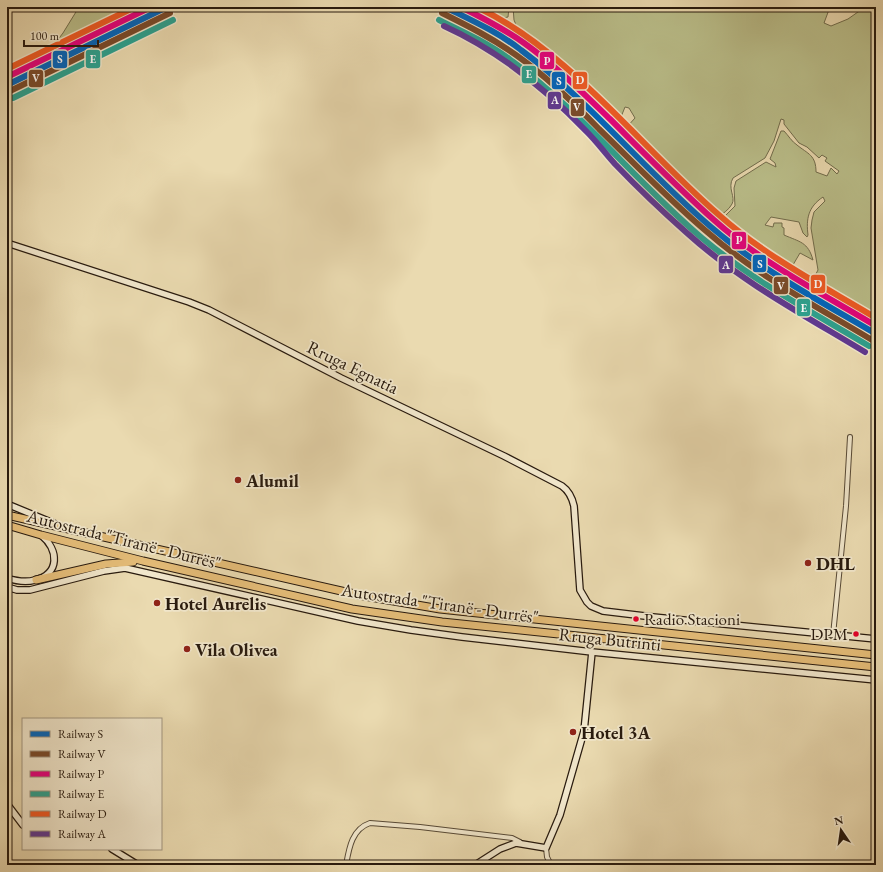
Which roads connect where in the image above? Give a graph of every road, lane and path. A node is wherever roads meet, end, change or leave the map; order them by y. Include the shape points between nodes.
1 (7, 243) edge
2 (850, 437) dead end
3 (7, 504) edge
4 (7, 515) edge
5 (7, 525) edge
6 (63, 528) junction
7 (41, 535) junction
8 (143, 561) junction
9 (125, 565) junction
10 (7, 578) edge
11 (36, 580) junction
12 (7, 587) edge
13 (833, 635) junction
14 (876, 639) edge
15 (592, 652) junction
16 (876, 655) edge
17 (876, 666) edge
18 (876, 680) edge
19 (7, 804) edge
20 (22, 824) edge
21 (523, 844) junction
22 (546, 848) junction
23 (114, 850) edge
24 (138, 865) edge
25 (346, 865) edge
26 (475, 865) edge
27 (551, 865) edge

1 - 13 main road, Rruga Egnatia via 209,310 562,486 569,492 573,501 579,584 583,596 591,606 603,611 648,617
2 - 13 street
3 - 6 main road
4 - 6 highway, Autostrada "Tiranë - Durrës"
5 - 7 highway, Autostrada "Tiranë - Durrës"
6 - 16 highway, Autostrada "Tiranë - Durrës" via 359,596 440,609
7 - 8 highway, Autostrada "Tiranë - Durrës"
7 - 11 main road via 51,546 54,562 49,572
8 - 9 highway
8 - 17 highway, Autostrada "Tiranë - Durrës" via 352,609 442,622
9 - 11 highway via 106,564
9 - 12 main road via 30,590
9 - 15 main road, Rruga Butrinti via 178,580 358,621 462,638
10 - 11 main road via 22,582
13 - 14 main road
15 - 18 main road, Rruga Butrinti
15 - 22 main road via 584,731 560,815
19 - 20 main road
21 - 22 main road
21 - 25 street via 512,838 370,823 363,825 354,835
21 - 26 main road via 508,845
22 - 27 street
23 - 24 main road

